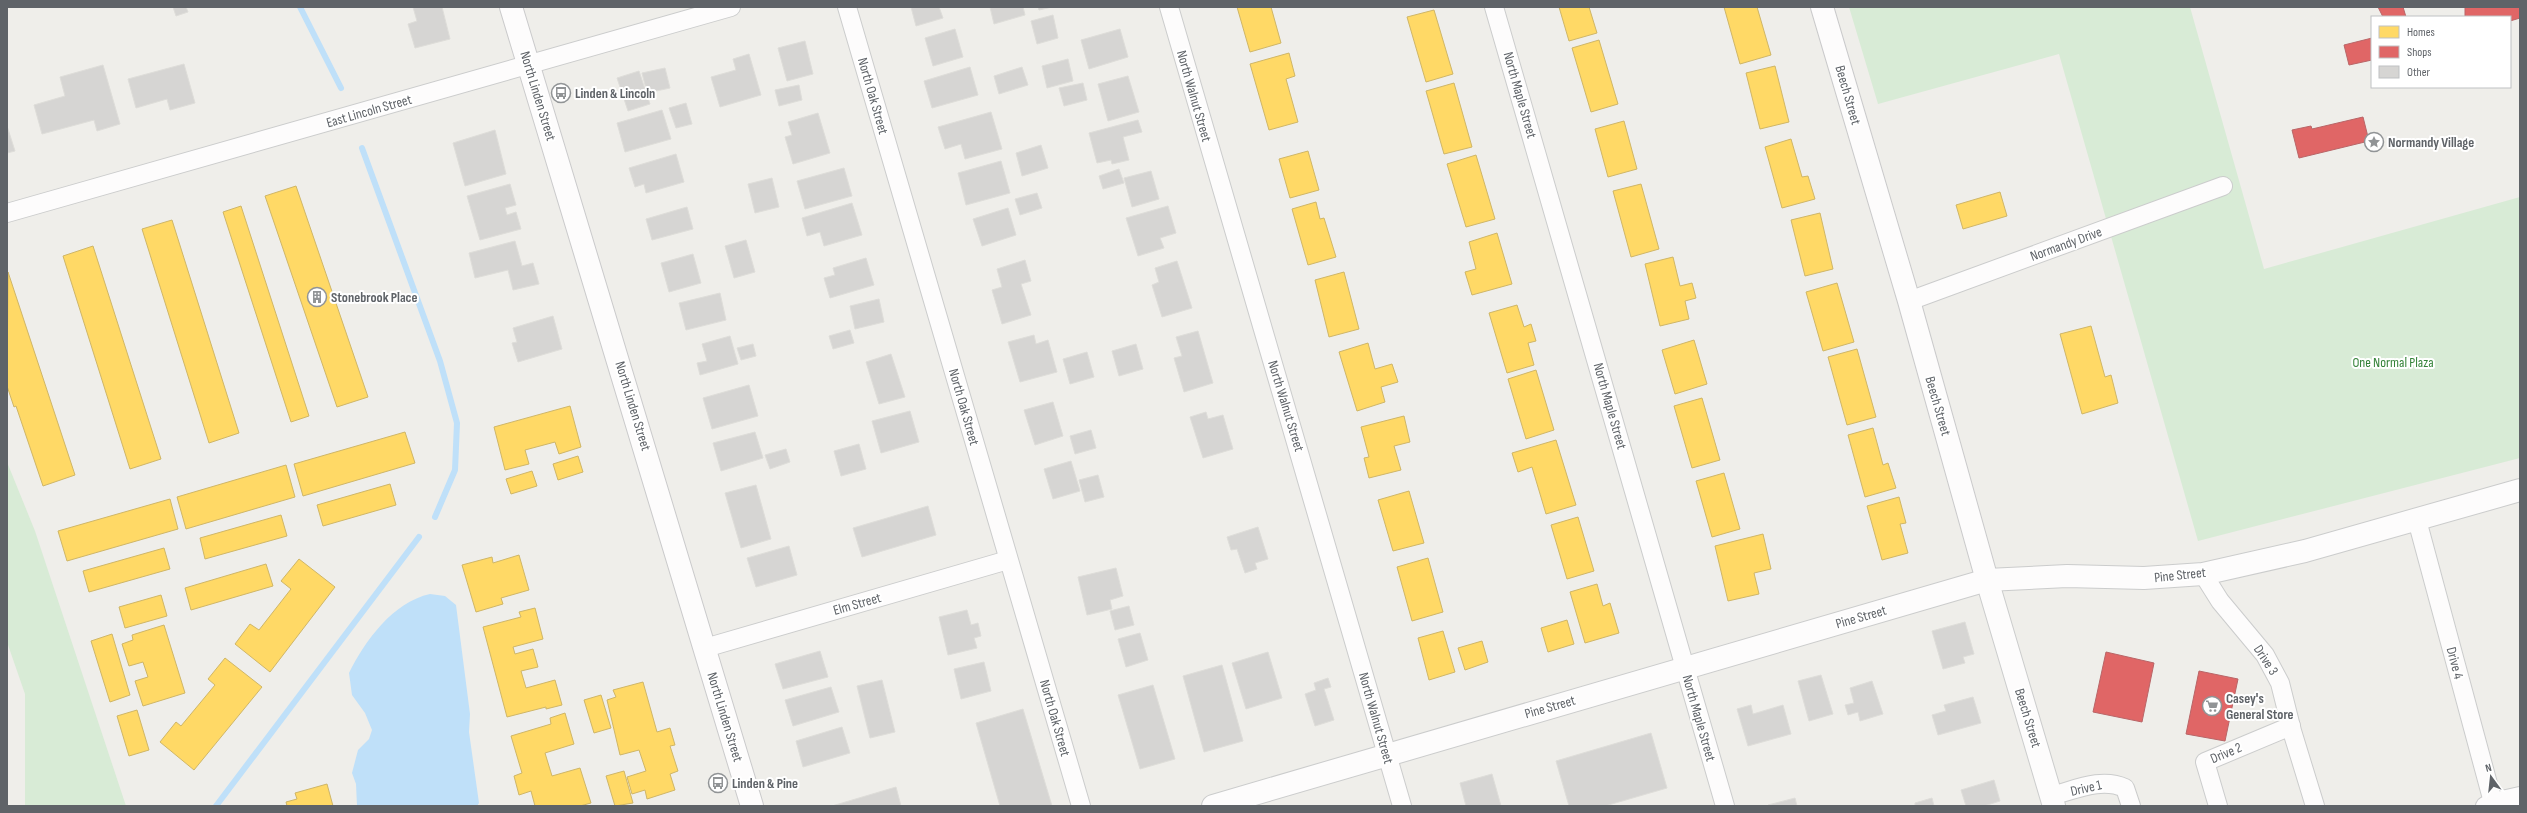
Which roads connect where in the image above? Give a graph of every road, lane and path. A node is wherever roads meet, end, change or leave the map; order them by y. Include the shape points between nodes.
1 (511, 7) edge
2 (731, 7) edge
3 (847, 7) edge
4 (1169, 7) edge
5 (1494, 7) edge
6 (1822, 7) edge
7 (528, 66) junction
8 (2223, 186) dead end
9 (7, 213) edge
10 (1908, 301) junction
11 (2520, 490) edge
12 (2417, 520) junction
13 (1008, 560) junction
14 (2203, 574) junction
15 (1987, 580) junction
16 (704, 648) junction
17 (1685, 668) junction
18 (2291, 726) junction
19 (1387, 755) junction
20 (2520, 796) edge
21 (2053, 801) edge
22 (2490, 805) edge
23 (752, 806) edge
24 (1081, 806) edge
25 (1213, 806) edge
26 (1402, 806) edge
27 (1725, 806) edge
28 (2131, 806) edge
29 (2218, 806) edge
30 (2315, 806) edge

1 - 7 street, North Linden Street
2 - 7 street, East Lincoln Street
3 - 13 street, North Oak Street
4 - 19 street, North Walnut Street
5 - 17 street, North Maple Street
6 - 10 street, Beech Street
7 - 9 street, East Lincoln Street
7 - 16 street, North Linden Street via 653,472
8 - 10 street, Normandy Drive
10 - 15 street, Beech Street
11 - 12 street, Pine Street
12 - 14 street, Pine Street via 2305,551
12 - 22 street, Drive 4
13 - 16 street, Elm Street
13 - 24 street, North Oak Street
14 - 15 street, Pine Street via 2144,578 2067,576
14 - 18 street, Drive 3 via 2220,601 2264,655 2280,683
15 - 17 street, Pine Street
15 - 21 street, Beech Street
16 - 23 street, North Linden Street
17 - 19 street, Pine Street
17 - 27 street, North Maple Street
18 - 29 street, Drive 2 via 2205,762
18 - 30 street, Drive 3
19 - 25 street, Pine Street
19 - 26 street, North Walnut Street
20 - 22 street
21 - 28 street, Drive 1 via 2098,784 2113,783 2125,788

